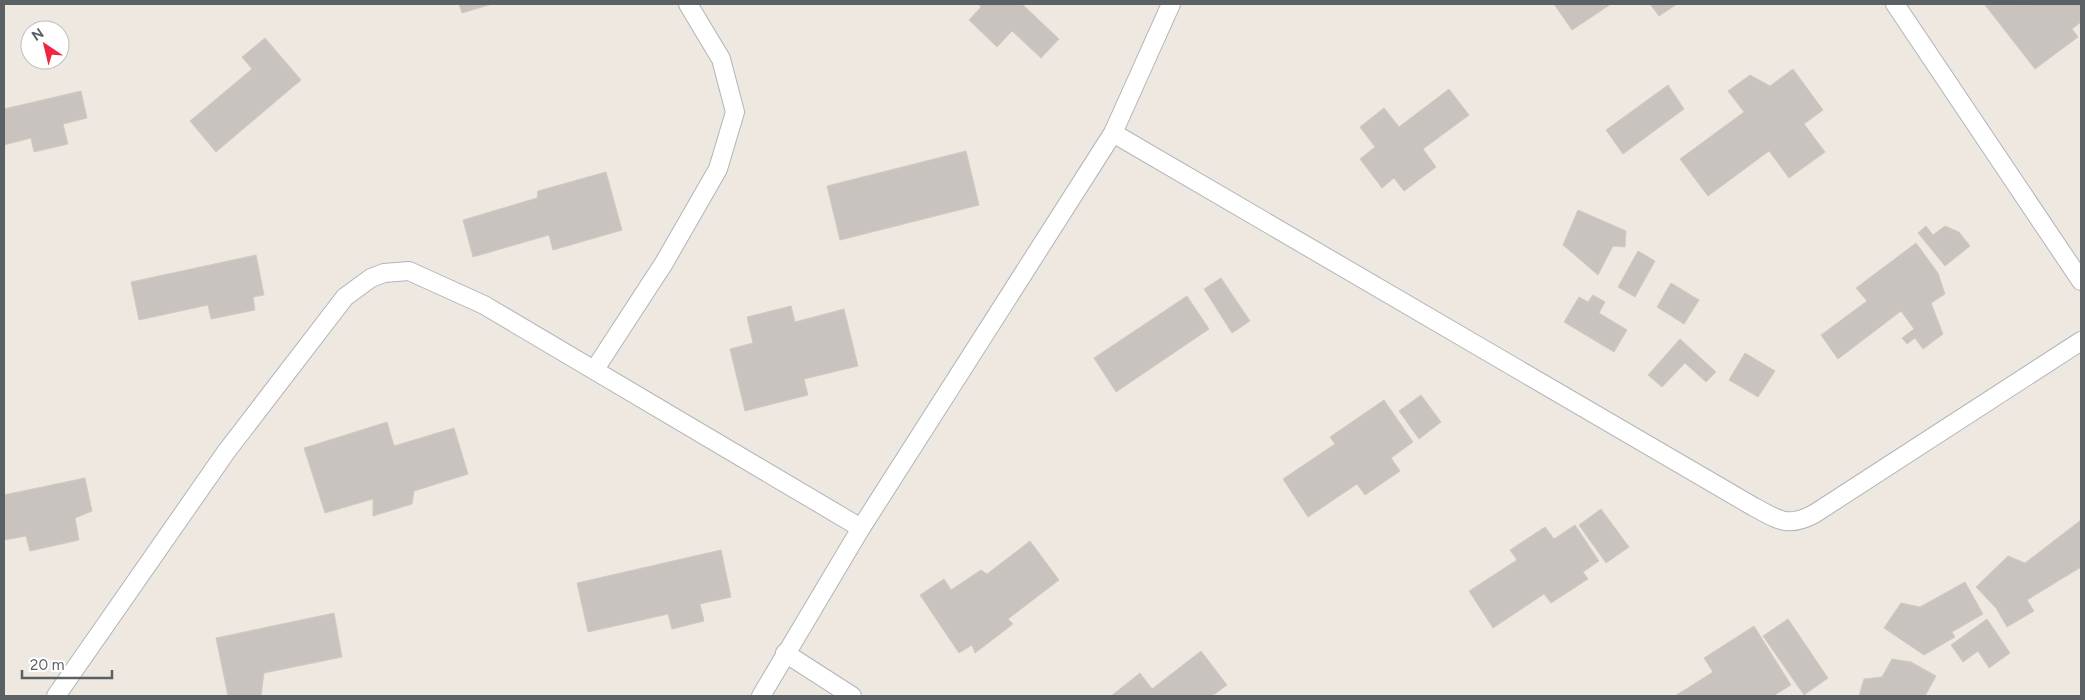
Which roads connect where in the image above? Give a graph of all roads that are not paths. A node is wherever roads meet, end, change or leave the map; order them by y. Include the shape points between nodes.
1 (688, 4) edge
2 (1170, 4) edge
3 (1894, 4) edge
4 (1113, 133) junction
5 (2081, 281) edge
6 (2081, 341) edge
7 (595, 369) junction
8 (861, 528) junction
9 (785, 654) junction
10 (56, 696) edge
11 (761, 696) edge
12 (852, 696) edge

1 - 7 lane via 721,59 735,112 718,169 664,263
2 - 4 lane
3 - 5 lane
4 - 6 lane via 1784,522 1798,522 1814,514
4 - 8 lane
7 - 8 lane
7 - 10 lane via 484,305 409,271 384,273 357,286 345,296 226,452
8 - 9 lane
9 - 11 lane
9 - 12 lane

